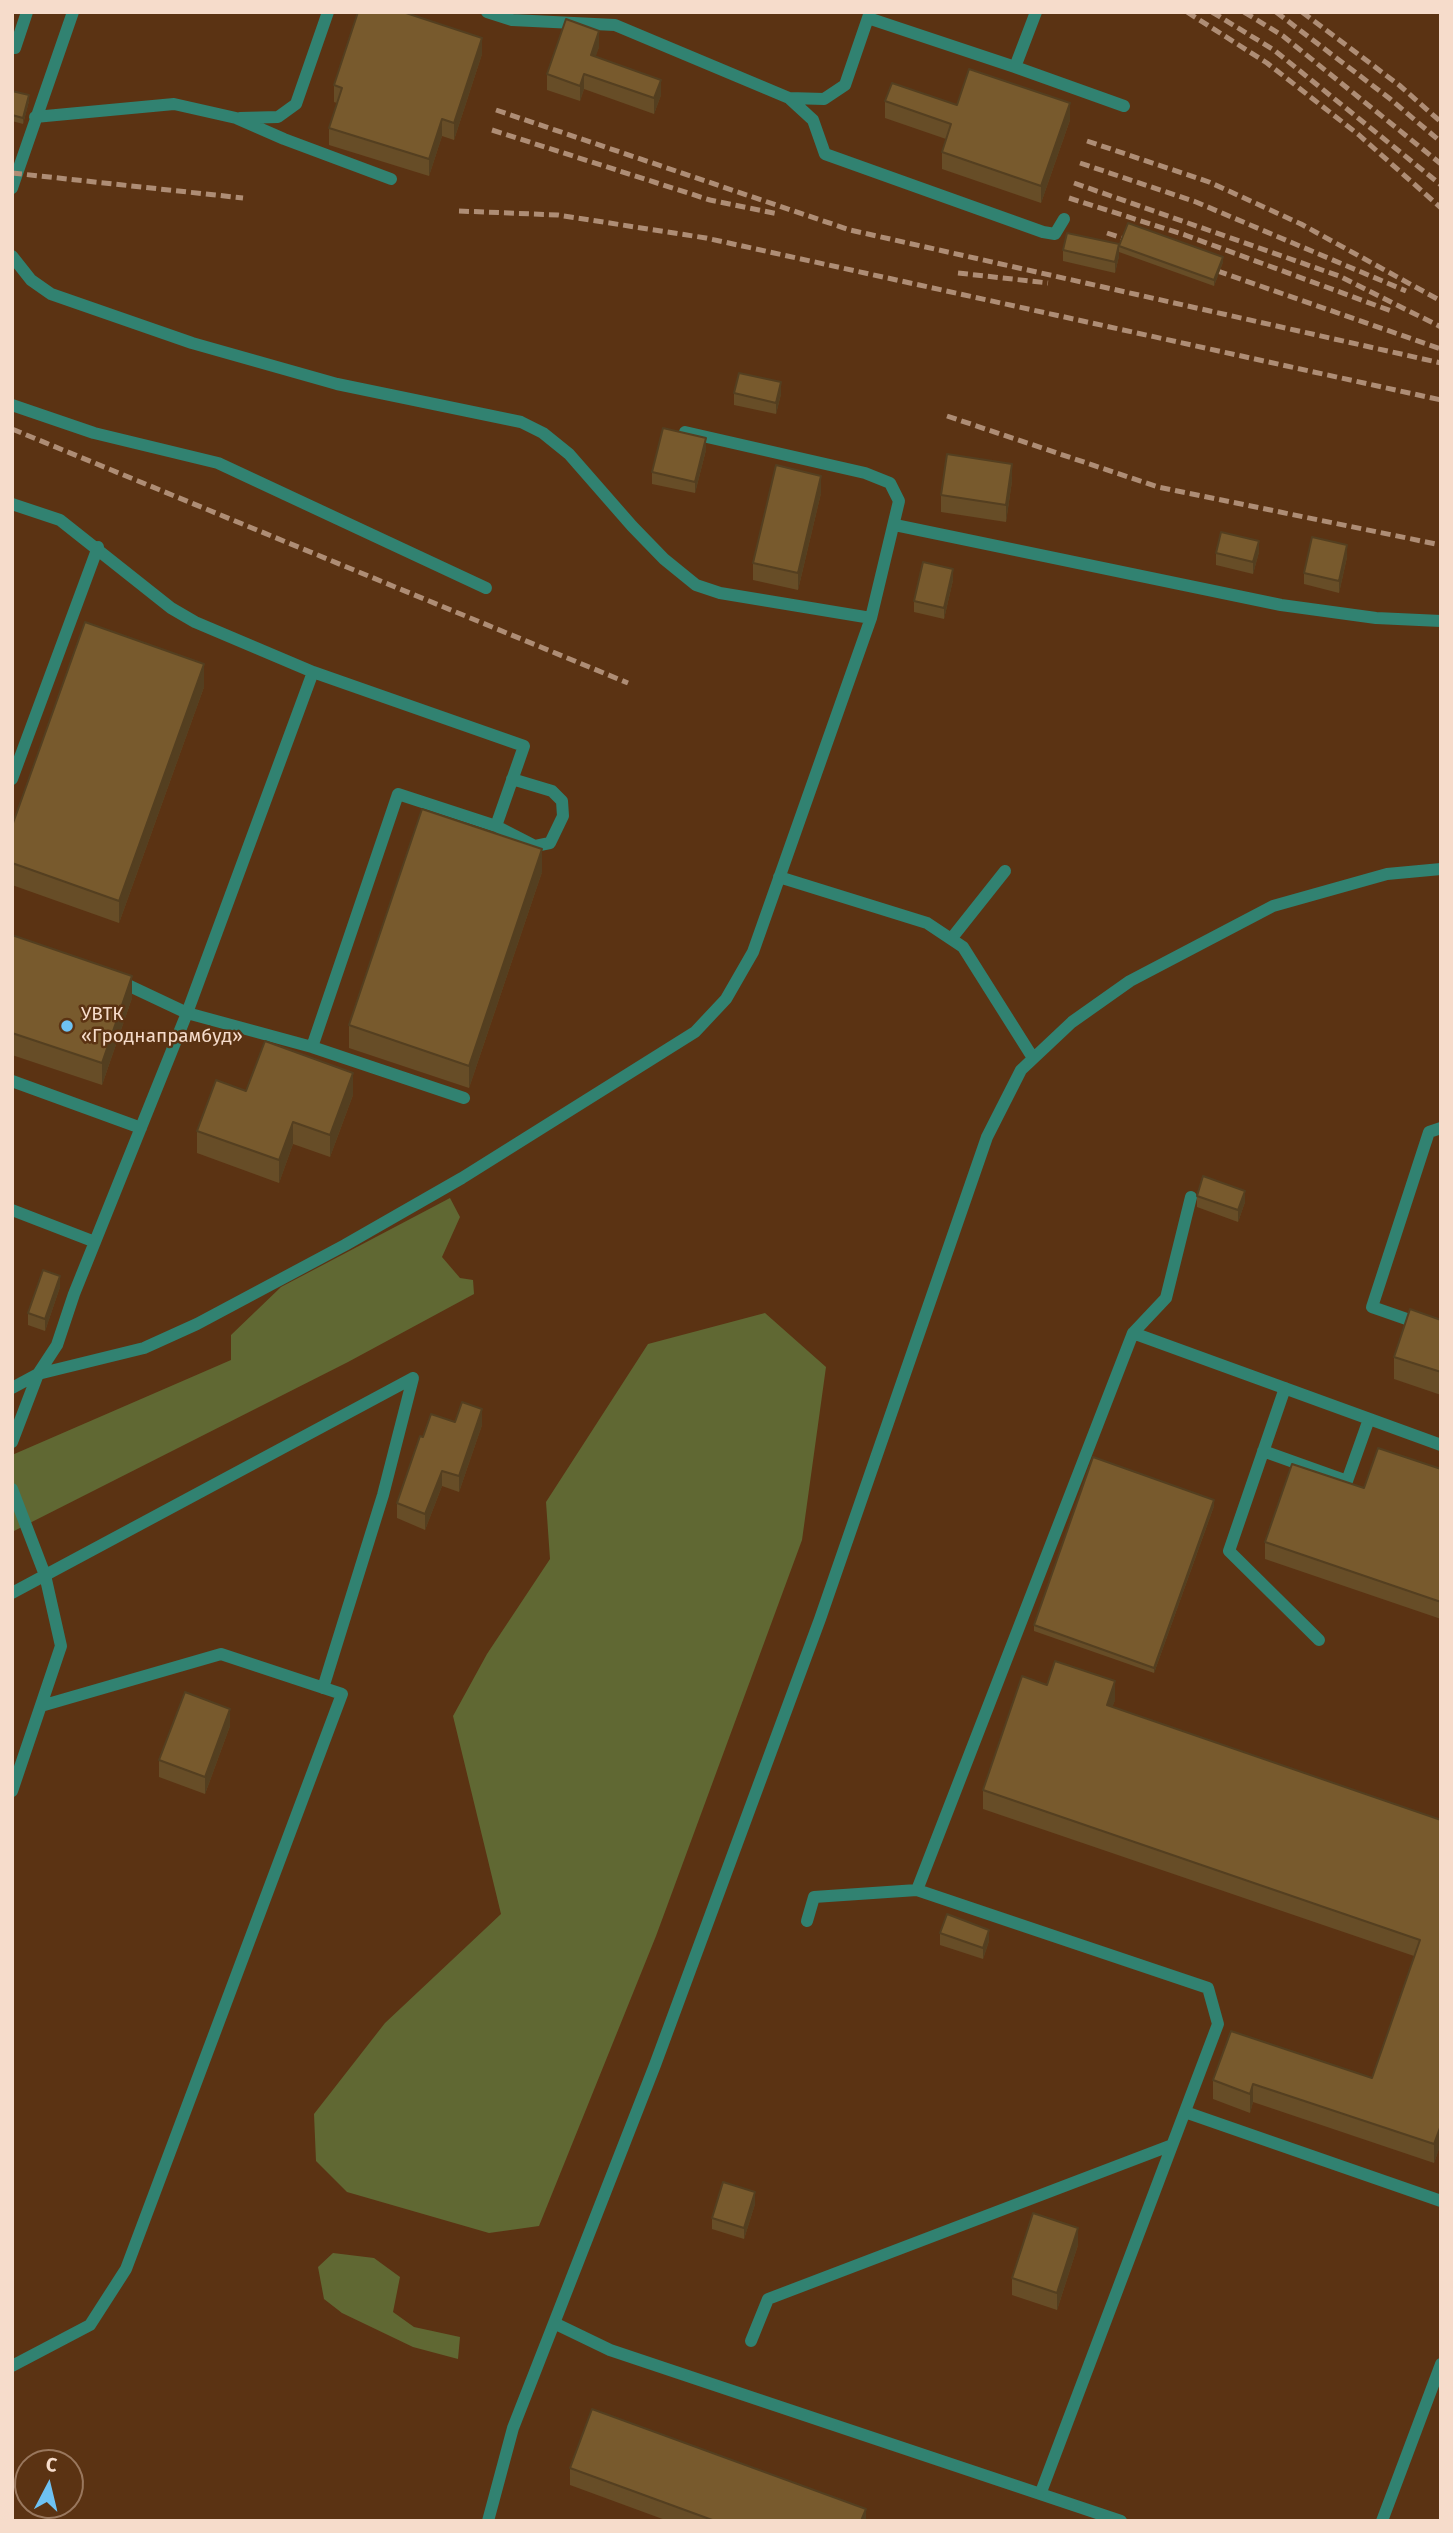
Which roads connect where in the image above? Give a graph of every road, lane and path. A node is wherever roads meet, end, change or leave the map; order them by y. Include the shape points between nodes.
1 (27, 12) edge
2 (73, 12) edge
3 (328, 12) edge
4 (487, 12) edge
5 (1036, 12) edge
6 (869, 15) edge
7 (12, 48) edge
8 (1015, 67) junction
9 (789, 98) junction
10 (1124, 106) dead end
11 (35, 117) junction
12 (236, 118) junction
13 (391, 179) dead end
14 (12, 188) edge
15 (1064, 219) dead end
16 (12, 256) edge
17 (12, 405) edge
18 (685, 432) edge
19 (12, 504) edge
20 (895, 525) junction
21 (98, 547) junction
22 (486, 588) dead end
23 (871, 618) junction
24 (1441, 621) edge
25 (313, 672) junction
26 (12, 779) edge
27 (513, 779) junction
28 (496, 826) junction
29 (1441, 869) edge
30 (1005, 871) dead end
31 (779, 877) junction
32 (951, 939) junction
33 (100, 974) edge
34 (187, 1013) junction
35 (312, 1047) junction
36 (1033, 1058) junction
37 (12, 1082) edge
38 (464, 1098) dead end
39 (141, 1128) junction
40 (1441, 1128) edge
41 (1191, 1197) dead end
42 (12, 1210) edge
43 (95, 1242) junction
44 (1441, 1331) edge
45 (1133, 1333) junction
46 (38, 1374) junction
47 (12, 1388) edge
48 (1285, 1388) junction
49 (1369, 1419) junction
50 (12, 1442) edge
51 (1441, 1444) edge
52 (1263, 1451) junction
53 (12, 1489) edge
54 (45, 1575) junction
55 (12, 1593) edge
56 (1318, 1640) dead end
57 (323, 1688) junction
58 (41, 1706) junction
59 (17, 1768) edge
60 (12, 1791) edge
61 (917, 1890) junction
62 (807, 1921) dead end
63 (1185, 2112) junction
64 (1172, 2145) junction
65 (1441, 2201) edge
66 (554, 2323) junction
67 (751, 2341) dead end
68 (12, 2366) edge
69 (1439, 2372) edge
70 (1041, 2492) junction
71 (488, 2521) edge
72 (1121, 2521) edge
73 (1382, 2521) edge

1 - 7 lane
2 - 11 lane
3 - 12 lane via 296,104 278,117
4 - 9 lane via 512,20 615,25
5 - 8 lane
6 - 8 lane
6 - 9 lane via 845,85 824,99
8 - 10 lane
9 - 15 lane via 813,120 825,154 1043,232 1055,234
11 - 12 lane via 174,104
11 - 14 lane
12 - 13 lane
16 - 23 lane via 31,280 51,293 192,343 337,384 521,422 569,454 664,559 696,584 720,593
17 - 22 lane via 94,433 218,463
18 - 20 lane via 890,483 899,502
19 - 21 lane via 60,520
20 - 23 lane
20 - 24 lane via 1281,605
21 - 25 lane via 171,608 195,622
21 - 26 lane
23 - 31 lane
25 - 27 lane via 524,746
25 - 34 lane
27 - 28 lane
27 - 28 lane via 552,791 562,801 563,816 550,843 535,846
28 - 35 lane via 398,794
29 - 36 lane via 1387,874 1273,906 1130,981 1072,1022
30 - 32 lane
31 - 32 lane via 927,923
31 - 46 lane via 753,952 726,999 695,1032 462,1178 197,1324 144,1348
32 - 36 lane via 962,947
33 - 34 lane
34 - 35 lane
34 - 39 lane
35 - 38 lane
36 - 66 lane via 1021,1070 987,1137 820,1619
37 - 39 lane
39 - 43 lane
40 - 44 lane via 1429,1132 1371,1307
41 - 45 lane via 1166,1298
42 - 43 lane
43 - 46 lane via 57,1345
45 - 48 lane
45 - 61 lane
46 - 47 lane
46 - 50 lane
48 - 49 lane
48 - 52 lane
49 - 51 lane
49 - 52 lane via 1347,1481
52 - 56 lane via 1229,1551
53 - 54 lane
54 - 55 lane
54 - 57 lane via 413,1378 383,1495
54 - 58 lane via 61,1646
57 - 58 lane via 221,1654
57 - 68 lane via 342,1695 126,2269 90,2325
58 - 59 lane
59 - 60 lane
61 - 62 lane via 814,1897
61 - 63 lane via 1208,1988 1218,2024
63 - 64 lane
63 - 65 lane
64 - 67 lane via 768,2300
64 - 70 lane
66 - 70 lane via 610,2350 1000,2483
66 - 71 lane via 513,2428
69 - 73 lane
70 - 72 lane

